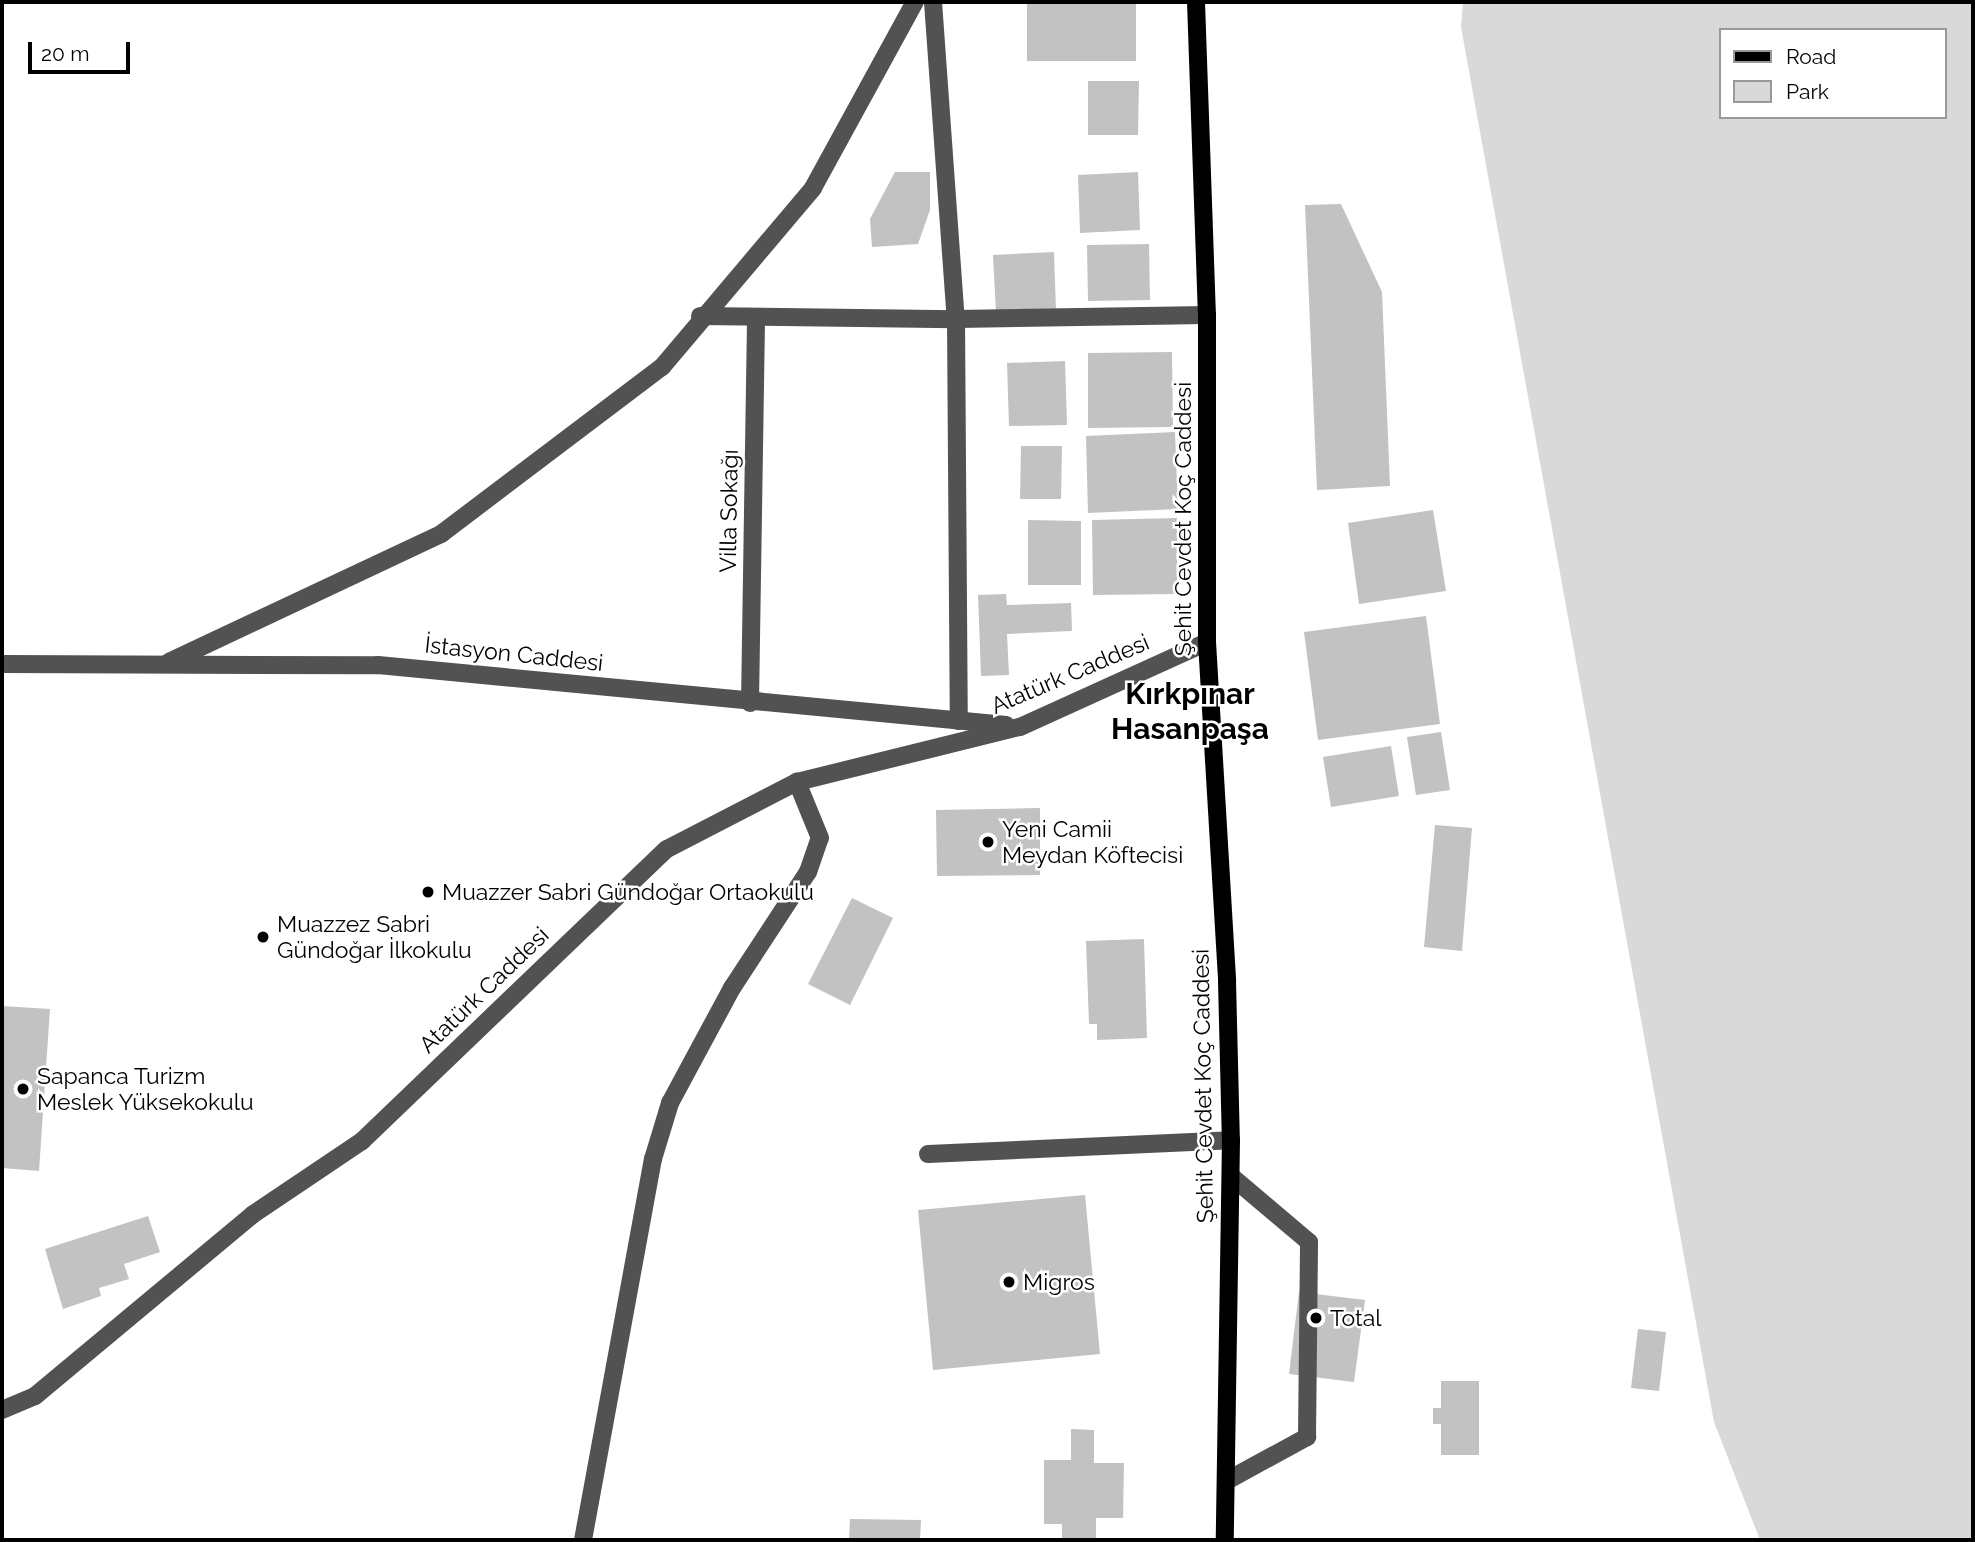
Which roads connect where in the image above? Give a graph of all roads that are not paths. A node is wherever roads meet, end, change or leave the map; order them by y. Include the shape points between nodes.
1 (915, 2) edge
2 (933, 2) edge
3 (1196, 2) edge
4 (1207, 315) junction
5 (700, 316) junction
6 (756, 319) junction
7 (956, 319) junction
8 (1207, 642) junction
9 (169, 662) junction
10 (2, 664) edge
11 (750, 703) junction
12 (959, 721) junction
13 (1020, 727) junction
14 (797, 782) junction
15 (1231, 1140) junction
16 (928, 1154) dead end
17 (1231, 1176) junction
18 (2, 1410) edge
19 (1230, 1479) junction
20 (583, 1540) edge
21 (1226, 1540) edge

1 - 5 street via 813,188
2 - 7 street
3 - 4 main road, Şehit Cevdet Koç Caddesi
4 - 7 street
4 - 8 main road, Şehit Cevdet Koç Caddesi
5 - 6 street
5 - 9 street via 662,367 441,534
6 - 7 street
6 - 11 street, Villa Sokağı
7 - 12 street
8 - 13 street, Atatürk Caddesi
8 - 15 main road, Şehit Cevdet Koç Caddesi via 1227,981
9 - 10 street, İstasyon Caddesi
9 - 11 street, İstasyon Caddesi via 378,665
11 - 12 street, İstasyon Caddesi
12 - 13 street, İstasyon Caddesi
13 - 14 street, Atatürk Caddesi
14 - 18 street, Atatürk Caddesi via 667,849 362,1141 252,1215 35,1396
14 - 20 street via 820,838 808,872 732,989 670,1103 653,1159
15 - 16 street
15 - 17 main road, Şehit Cevdet Koç Caddesi
17 - 19 main road, Şehit Cevdet Koç Caddesi
17 - 19 street via 1309,1242 1307,1437
19 - 21 main road, Şehit Cevdet Koç Caddesi

